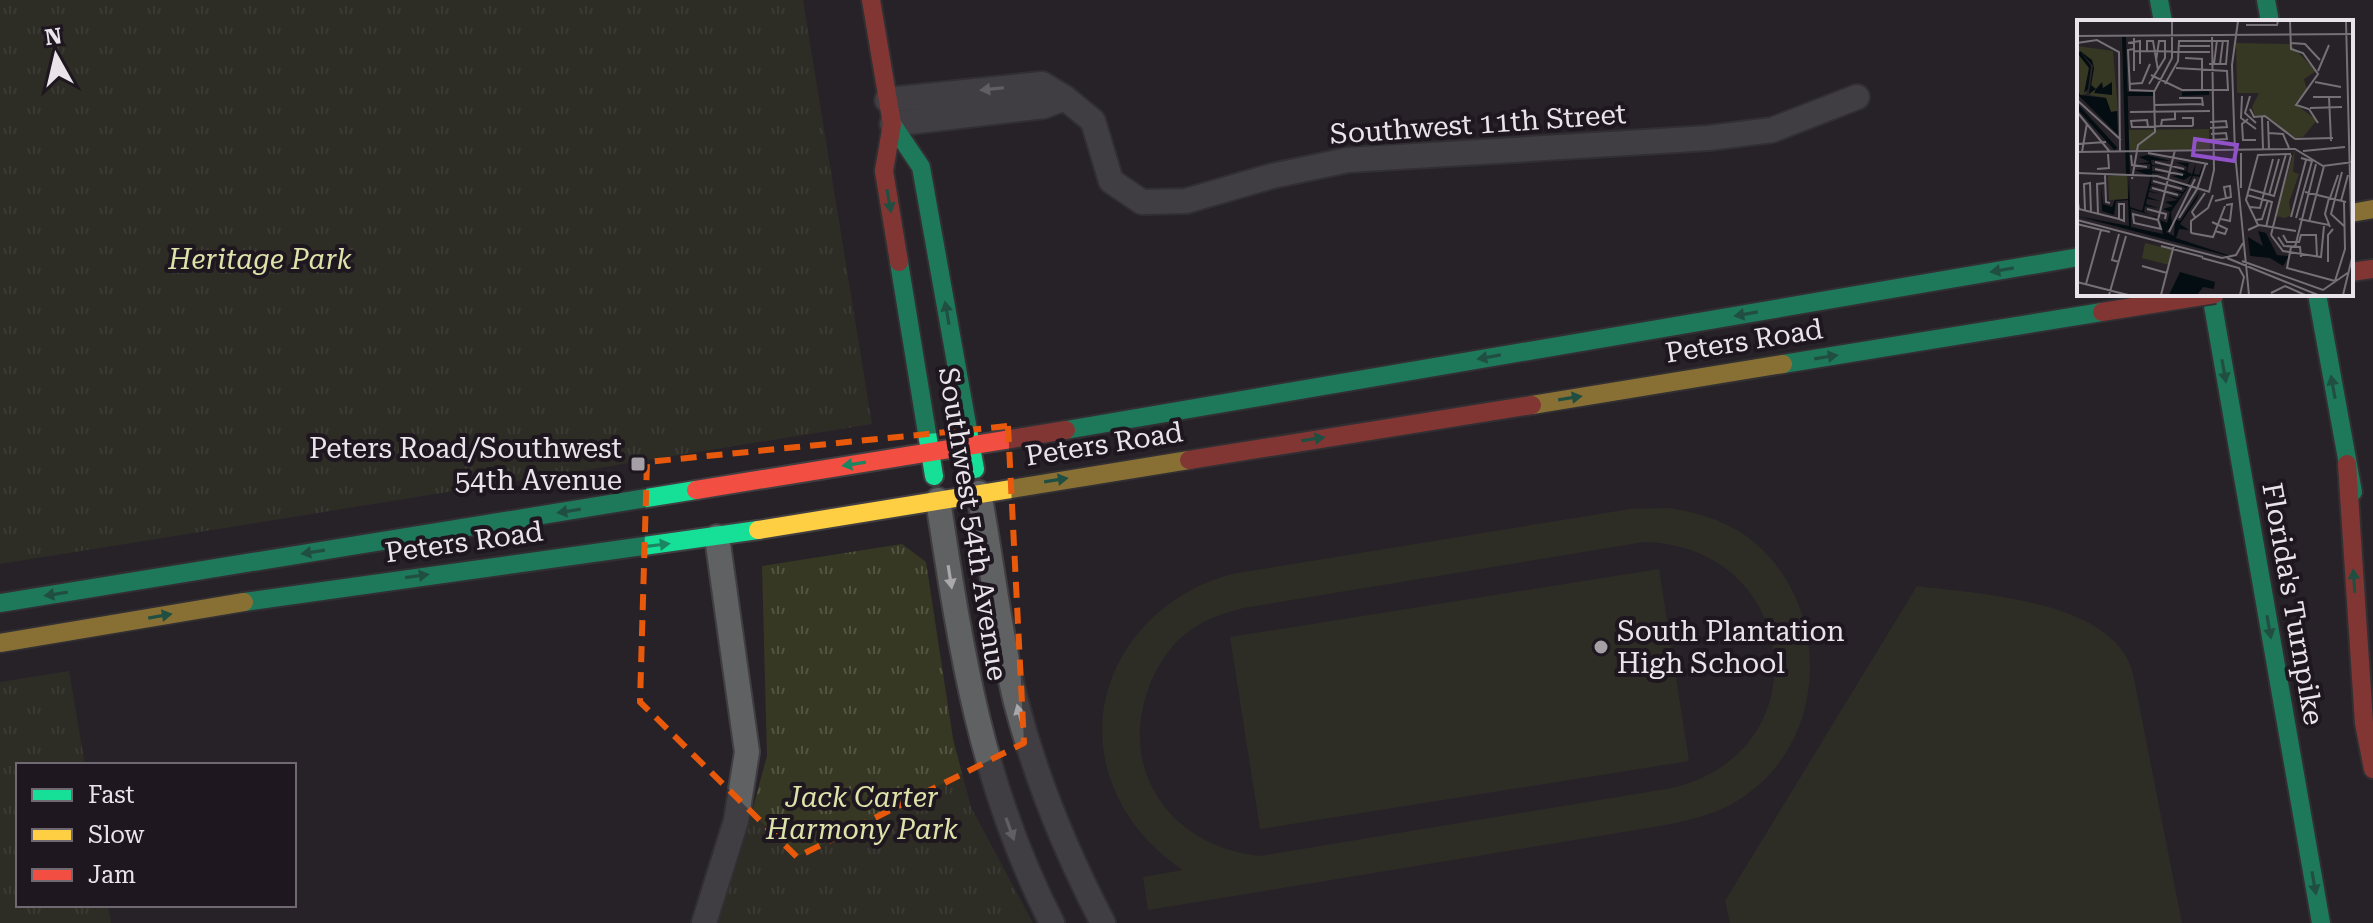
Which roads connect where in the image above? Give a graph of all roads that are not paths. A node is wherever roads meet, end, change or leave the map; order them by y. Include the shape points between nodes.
1 (871, 0) edge
2 (2159, 0) edge
3 (2266, 0) edge
4 (2163, 20) edge
5 (2270, 20) edge
6 (1857, 97) dead end
7 (1065, 98) junction
8 (887, 100) junction
9 (892, 124) junction
10 (2373, 209) edge
11 (2353, 213) edge
12 (2077, 257) edge
13 (2373, 269) edge
14 (2353, 272) edge
15 (2201, 296) edge
16 (2213, 296) edge
17 (2317, 296) edge
18 (971, 445) junction
19 (931, 452) junction
20 (2347, 464) junction
21 (979, 493) junction
22 (938, 500) junction
23 (717, 537) junction
24 (2373, 584) edge
25 (0, 603) edge
26 (0, 643) edge
27 (2373, 769) edge
28 (704, 923) edge
29 (1052, 923) edge
30 (1103, 923) edge
31 (2321, 923) edge

1 - 8 main road, Southwest 54th Avenue
2 - 4 main road
3 - 5 main road
6 - 7 street, Southwest 11th Street via 1772,130 1348,160 1186,201 1142,202 1111,181 1093,121
7 -> 8 street, Southwest 11th Street via 1042,84
7 - 9 street via 1044,106
8 - 9 main road, Southwest 54th Avenue
18 -> 9 main road, Southwest 54th Avenue via 921,167
9 -> 19 main road, Southwest 54th Avenue via 884,171
10 - 11 main road
12 -> 18 main road, Peters Road
13 - 14 main road
21 -> 15 main road, Peters Road, bridge
16 -> 31 main road, Florida's Turnpike
20 -> 17 main road
18 - 19 main road, Peters Road
18 - 21 main road, Southwest 54th Avenue
19 - 22 main road, Southwest 54th Avenue
19 -> 25 main road, Peters Road
20 - 24 main road
27 -> 20 main road via 2364,723
21 - 22 main road, Peters Road
30 -> 21 street, Southwest 54th Avenue via 1033,764 1002,634
22 - 23 main road, Peters Road
22 -> 29 street, Southwest 54th Avenue via 974,711 1011,833
26 -> 23 main road, Peters Road via 310,591
23 - 28 street via 747,752 736,821

